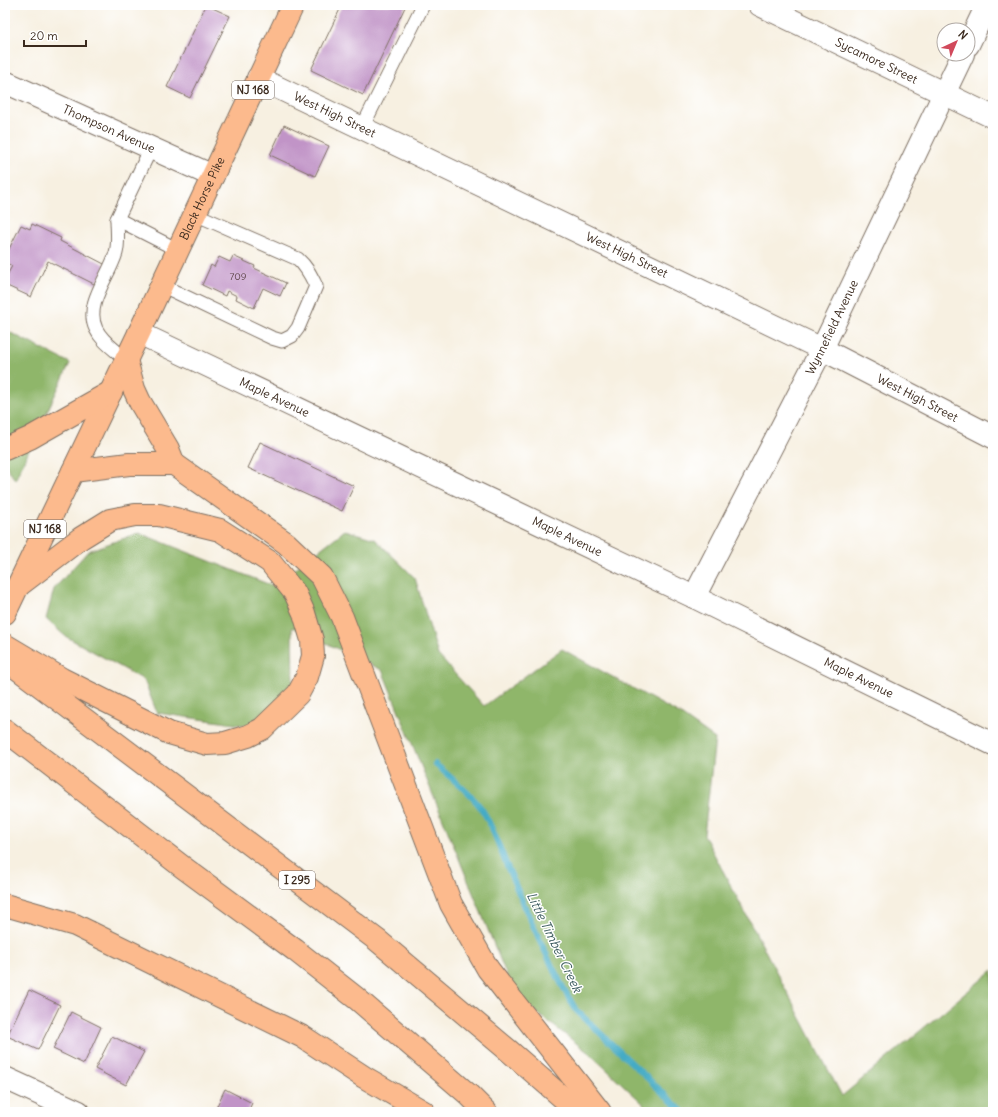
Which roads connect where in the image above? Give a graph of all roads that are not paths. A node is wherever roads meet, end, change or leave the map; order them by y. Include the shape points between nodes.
1 (293, 5) edge
2 (423, 5) edge
3 (760, 5) edge
4 (987, 5) edge
5 (976, 28) edge
6 (960, 62) edge
7 (258, 78) junction
8 (5, 82) edge
9 (945, 94) junction
10 (993, 117) edge
11 (362, 128) junction
12 (151, 148) junction
13 (213, 176) junction
14 (195, 214) junction
15 (117, 219) junction
16 (178, 250) junction
17 (161, 285) junction
18 (139, 333) junction
19 (822, 349) junction
20 (126, 360) junction
21 (111, 392) junction
22 (993, 437) edge
23 (5, 449) edge
24 (174, 464) junction
25 (72, 471) junction
26 (18, 586) junction
27 (694, 597) junction
28 (5, 612) edge
29 (5, 645) edge
30 (5, 659) edge
31 (5, 730) edge
32 (5, 738) edge
33 (993, 744) edge
34 (76, 785) junction
35 (5, 905) edge
36 (5, 1078) edge
37 (79, 1112) edge
38 (424, 1112) edge
39 (486, 1112) edge
40 (579, 1112) edge
41 (600, 1112) edge

1 - 7 main road, Black Horse Pike / NJ 168
2 - 11 lane
3 - 9 street, Sycamore Street
4 - 5 street
6 - 9 street, Wynnefield Avenue
7 - 11 street, West High Street
7 - 13 main road, Black Horse Pike / NJ 168
8 - 12 street, Thompson Avenue
9 - 10 street, Sycamore Street
9 - 19 street, Wynnefield Avenue
11 - 19 street, West High Street
12 - 13 street, Thompson Avenue
12 - 15 lane
13 - 14 main road, Black Horse Pike / NJ 168
14 - 16 main road, Black Horse Pike / NJ 168
14 - 17 lane via 298,259 304,265 316,286 298,328 292,336 282,341 272,338
15 - 16 lane
15 - 20 lane via 117,251 96,299 93,318 103,340
16 - 17 main road, Black Horse Pike / NJ 168
17 - 18 main road, Black Horse Pike / NJ 168
18 - 20 main road, Black Horse Pike / NJ 168
18 - 27 street, Maple Avenue
19 - 22 street, West High Street
19 - 27 street, Wynnefield Avenue
20 - 21 main road, Black Horse Pike / NJ 168
20 - 24 main road via 140,402
21 - 23 main road via 30,438
21 - 25 main road, NJ 168
24 - 25 main road via 129,464
24 - 41 main road via 286,542 322,577 342,617 451,904 488,969
25 - 26 main road, NJ 168
26 - 28 main road, NJ 168
26 - 29 main road via 81,538 110,520 135,515 159,515 220,530 270,562 295,593 312,640 313,656 307,677 298,694 262,729 225,743 207,744 169,734 62,679
27 - 33 street, Maple Avenue
30 - 40 main road, I 295 via 377,940
31 - 34 main road
32 - 34 main road
34 - 39 main road via 356,998
35 - 38 main road via 75,925 303,1037
36 - 37 street

